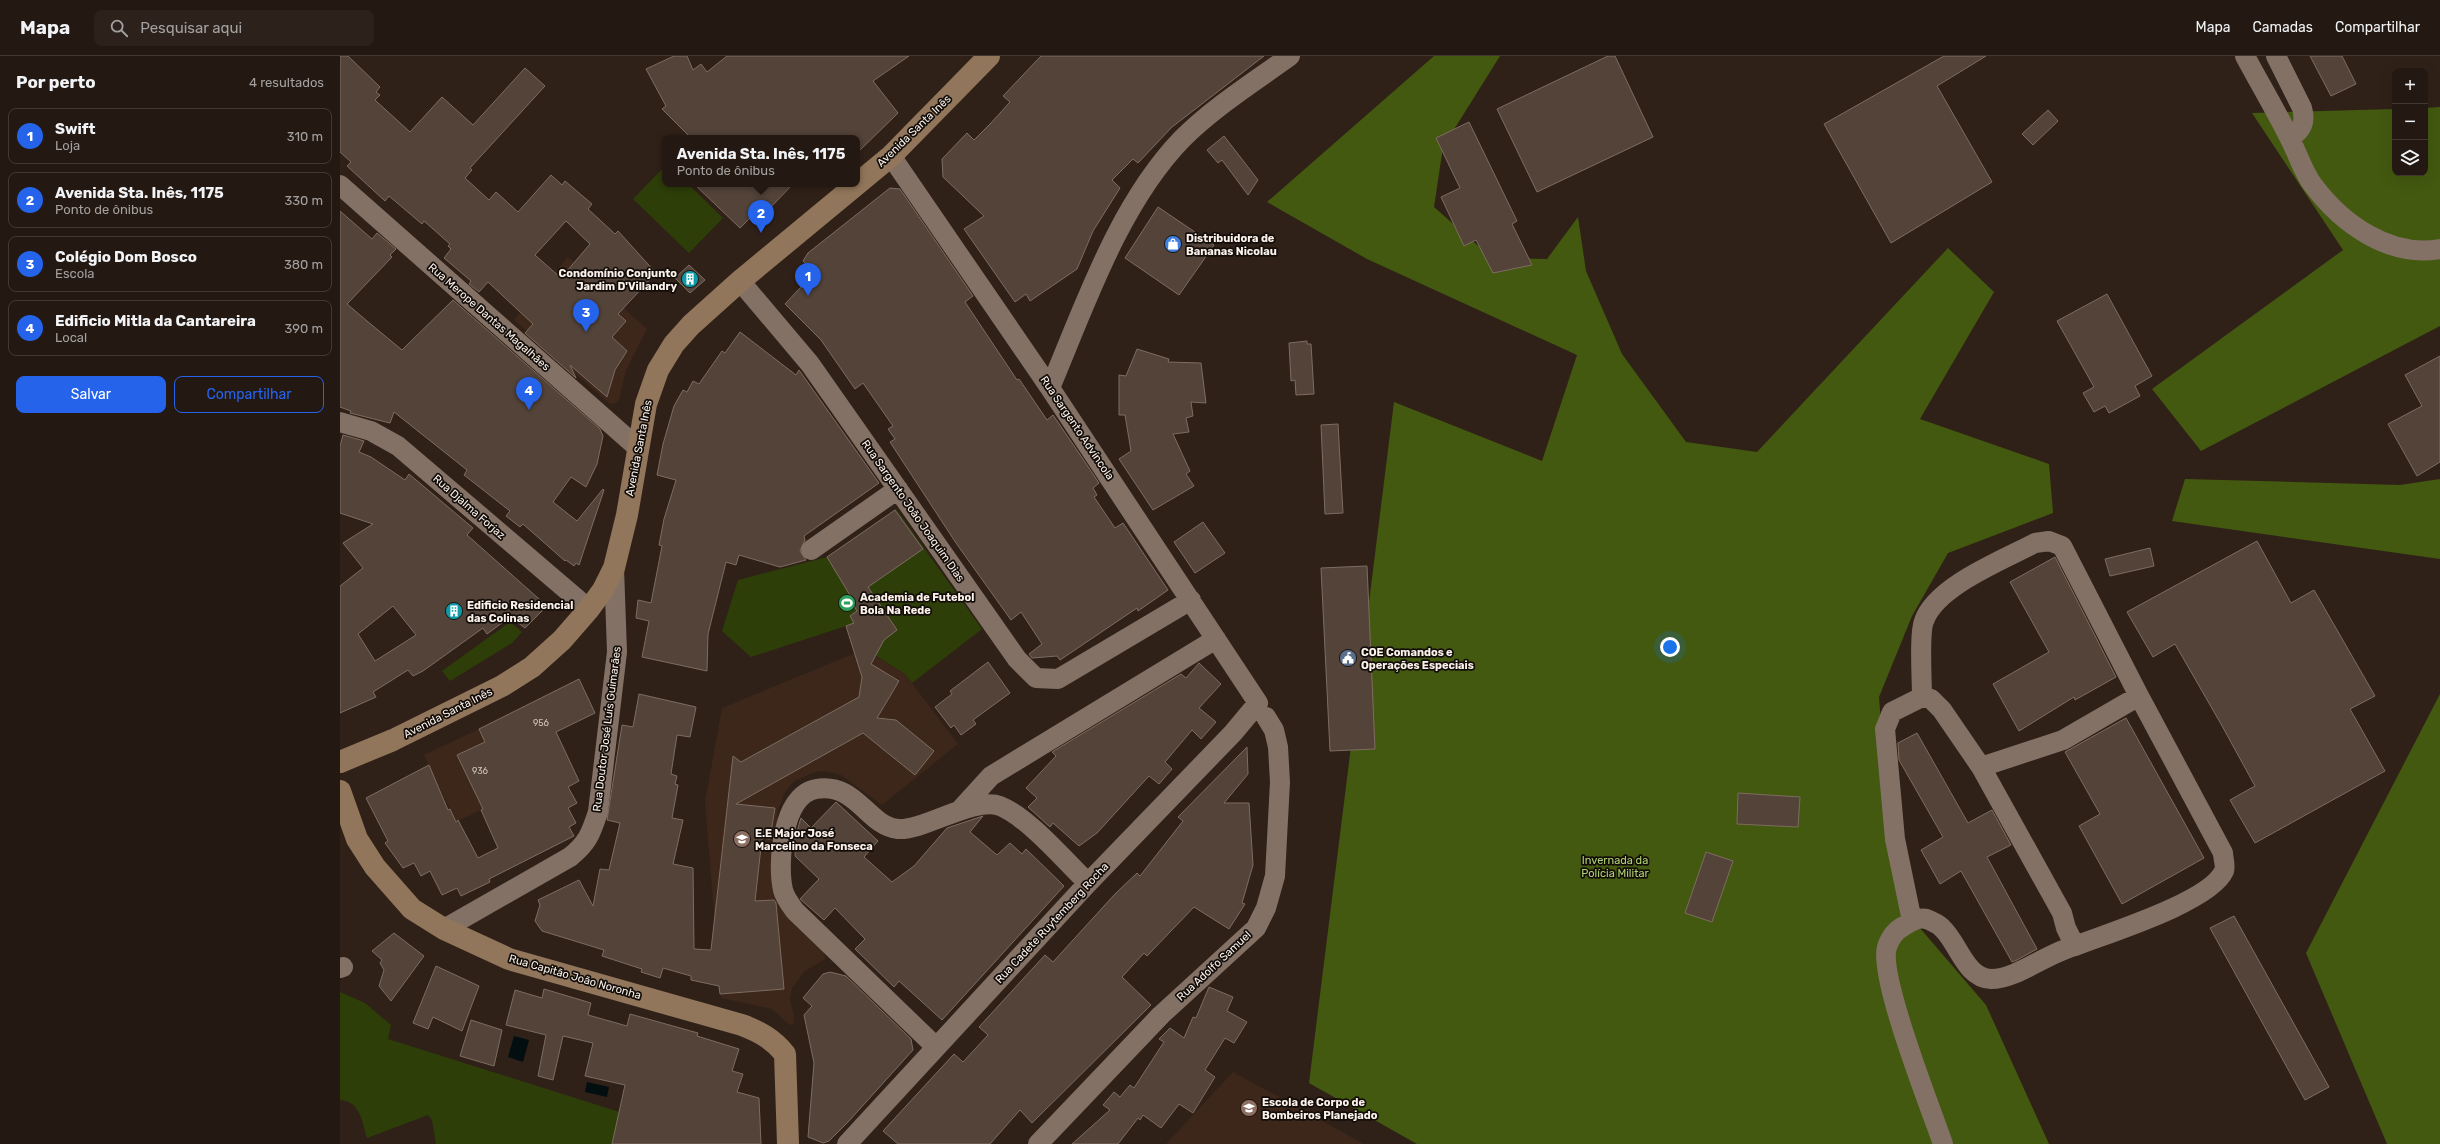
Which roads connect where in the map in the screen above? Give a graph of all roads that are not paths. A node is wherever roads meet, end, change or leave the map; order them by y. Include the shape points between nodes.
1 (989, 56) edge
2 (1290, 56) edge
3 (2245, 56) edge
4 (2276, 56) edge
5 (2290, 138) junction
6 (891, 156) junction
7 (860, 182) edge
8 (340, 185) edge
9 (854, 187) edge
10 (2440, 249) edge
11 (740, 281) junction
12 (1050, 388) junction
13 (340, 422) edge
14 (638, 448) junction
15 (898, 488) junction
16 (811, 550) dead end
17 (614, 568) junction
18 (1191, 600) junction
19 (589, 609) junction
20 (1216, 639) junction
21 (2139, 696) junction
22 (1922, 697) junction
23 (1262, 710) junction
24 (340, 762) edge
25 (1981, 767) junction
26 (340, 791) edge
27 (960, 810) junction
28 (1088, 883) junction
29 (1912, 921) junction
30 (444, 929) junction
31 (2075, 946) junction
32 (936, 1047) junction
33 (788, 1144) edge
34 (847, 1144) edge
35 (1038, 1144) edge
36 (1943, 1144) edge

1 - 6 main road, Avenida Santa Inês
2 - 12 street via 1217,108 1182,139 1149,178 1116,237
3 - 5 street
4 - 5 street via 2305,116 2301,129
5 - 10 street via 2314,186 2354,225 2387,244 2412,250
6 - 7 main road, Avenida Santa Inês
6 - 12 street, Rua Sargento Advíncola
8 - 14 street, Rua Merope Dantas Magalhães
9 - 11 main road, Avenida Santa Inês
11 - 14 main road, Avenida Santa Inês via 691,325 674,344 658,370 646,404
11 - 15 street, Rua Sargento João Joaquim Dias via 810,364
12 - 18 street, Rua Sargento Advíncola
13 - 19 street, Rua Djalma Forjaz via 371,431 398,446
14 - 17 main road, Avenida Santa Inês via 627,515
15 - 16 street
15 - 18 street, Rua Sargento João Joaquim Dias via 1022,666 1036,678 1058,679
17 - 19 main road, Avenida Santa Inês via 603,590
17 - 30 street, Rua Doutor José Luís Guimarães via 617,646 615,674 598,812 592,832 584,846 570,857
18 - 20 street, Rua Sargento Advíncola
19 - 24 main road, Avenida Santa Inês via 562,640 526,671 502,686 420,727
20 - 23 street, Rua Sargento Advíncola
20 - 27 street via 991,776
21 - 22 street via 2062,546 2050,541 2028,547 1950,588 1934,602 1923,622
21 - 25 street via 2063,740
21 - 31 street via 2223,853 2225,869 2220,878 2179,906
22 - 25 street via 1931,699 1942,710
22 - 29 street via 1892,712 1884,729 1896,839
23 - 28 street, Rua Cadete Ruytemberg Rocha via 1233,733
23 - 35 street, Rua Adolfo Samuel via 1274,730 1278,747 1280,782 1275,876 1266,908 1256,928 1161,1015
25 - 31 street via 2062,913
26 - 30 main road, Rua Capitão João Noronha via 357,839 375,867 412,909
27 - 28 street via 998,805 1011,810
27 - 32 street via 898,829 880,820 843,791 830,788 813,790 802,796 793,809 786,826 781,860 784,892 795,911
28 - 32 street, Rua Cadete Ruytemberg Rocha
29 - 31 street via 1927,919 1942,927 1976,974 1989,979 2016,973 2057,950
29 - 36 street via 1896,930 1887,947 1886,965 1897,1012
30 - 33 main road, Rua Capitão João Noronha via 510,959 742,1025 765,1035 785,1054
32 - 34 street, Rua Cadete Ruytemberg Rocha

